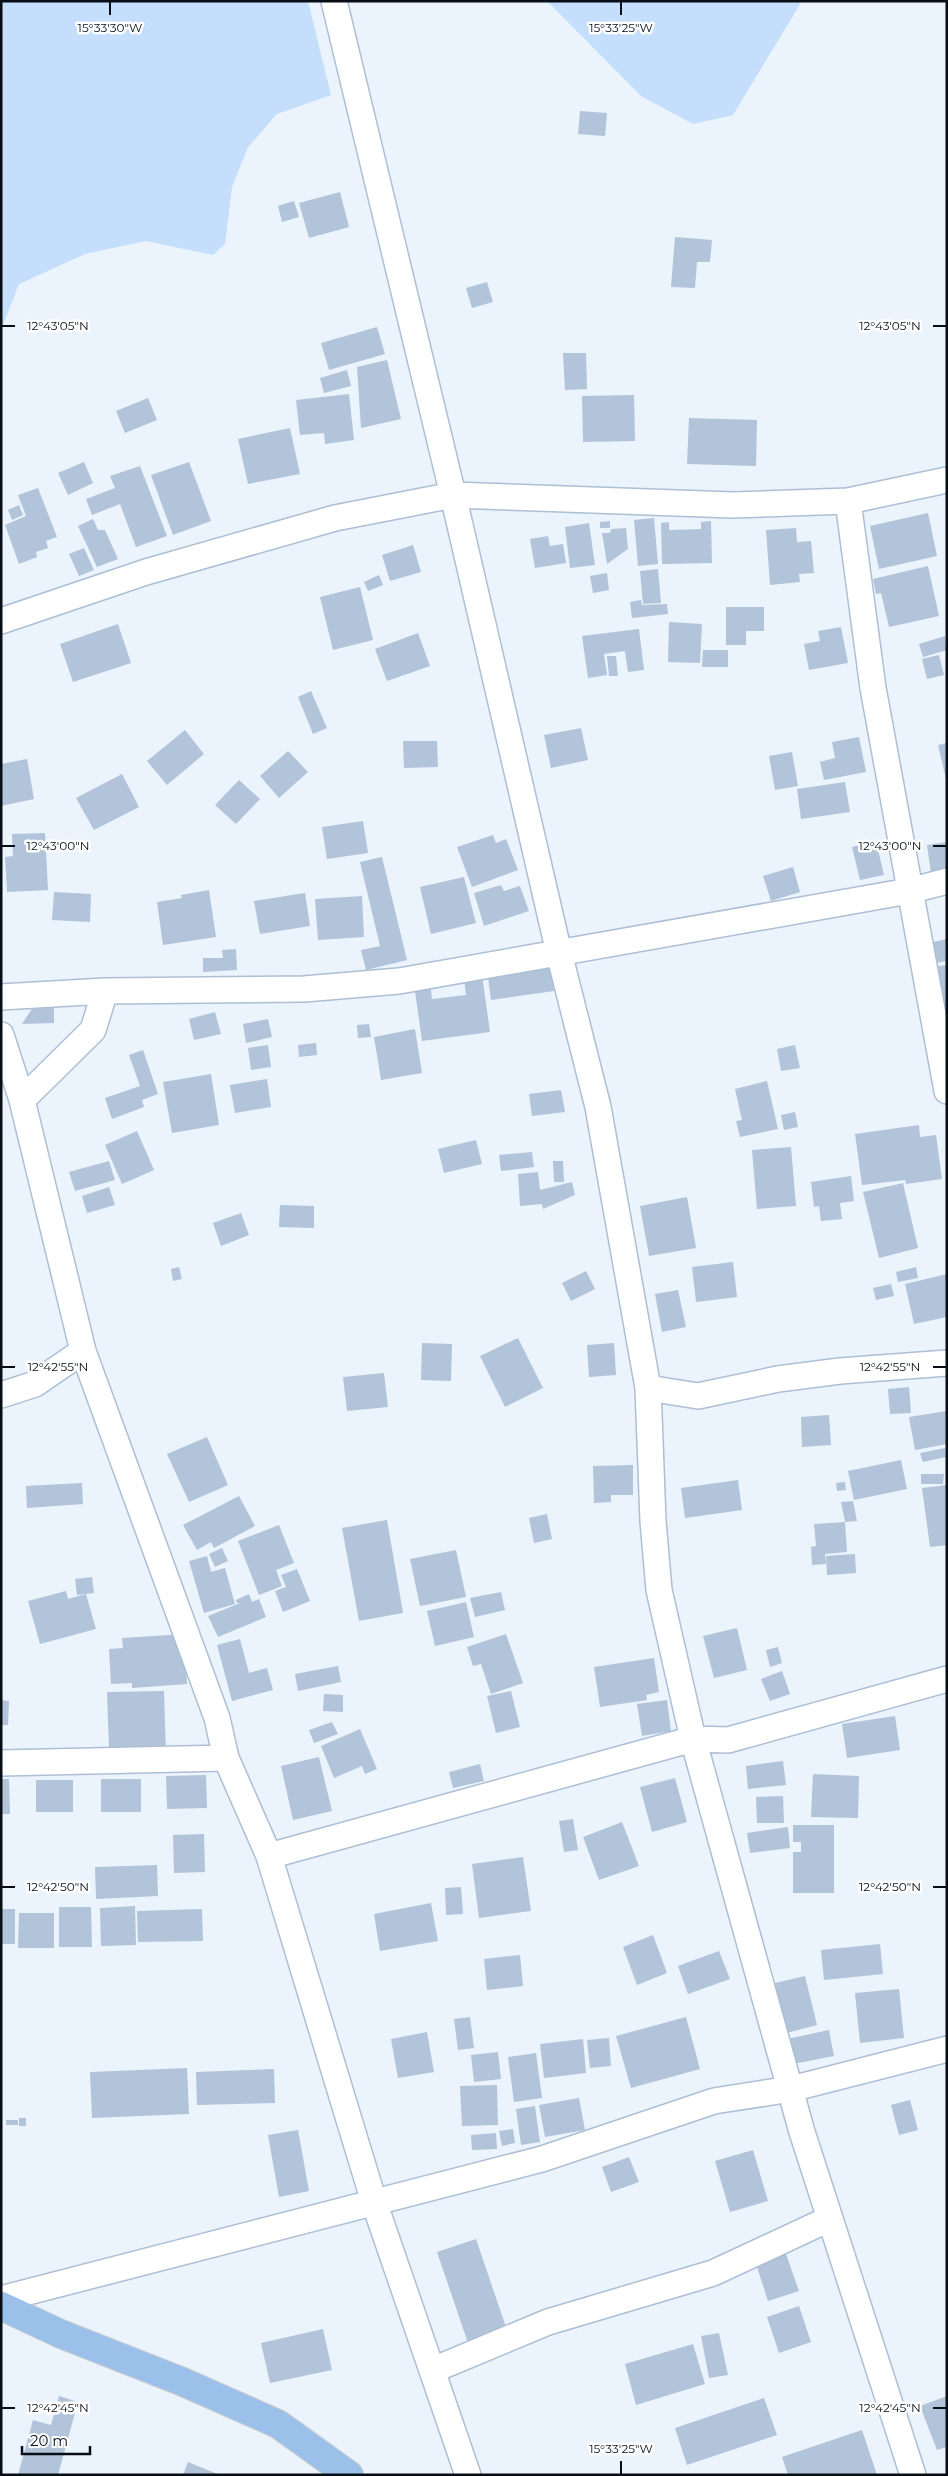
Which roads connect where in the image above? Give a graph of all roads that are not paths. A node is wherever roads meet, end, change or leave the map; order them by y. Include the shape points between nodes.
1 (334, 1) edge
2 (947, 480) edge
3 (453, 496) junction
4 (848, 501) junction
5 (1, 621) edge
6 (947, 881) edge
7 (909, 891) junction
8 (559, 954) junction
9 (106, 991) junction
10 (1, 997) edge
11 (1, 1035) edge
12 (947, 1091) edge
13 (22, 1100) junction
14 (83, 1351) junction
15 (947, 1363) edge
16 (648, 1388) junction
17 (1, 1395) edge
18 (947, 1679) edge
19 (693, 1739) junction
20 (226, 1758) junction
21 (1, 1763) edge
22 (269, 1856) junction
23 (947, 2049) edge
24 (791, 2089) junction
25 (374, 2202) junction
26 (829, 2219) junction
27 (1, 2299) edge
28 (1, 2306) edge
29 (433, 2370) junction
30 (349, 2475) edge
31 (468, 2475) edge
32 (913, 2475) edge

1 - 3 street
2 - 4 street
3 - 4 street via 734,505
3 - 5 street via 335,518 146,572
3 - 8 street
4 - 7 street via 872,688
6 - 7 street
7 - 8 street
7 - 12 street
8 - 9 street via 399,981 314,988
8 - 16 street via 598,1108
9 - 10 street
9 - 13 street via 92,1030
11 - 13 street
13 - 14 street
14 - 17 street via 35,1384
14 - 20 street via 217,1718
15 - 16 street via 778,1379 698,1396
16 - 19 street via 659,1590
18 - 19 street via 728,1740
19 - 22 street
19 - 24 street
20 - 21 street
20 - 22 street
22 - 25 street
23 - 24 street
24 - 25 street via 714,2101 542,2159
24 - 26 street
25 - 27 street
25 - 29 street
26 - 29 street via 713,2273 548,2322
26 - 32 street
28 - 30 main road via 60,2334 183,2382 278,2424
29 - 31 street

